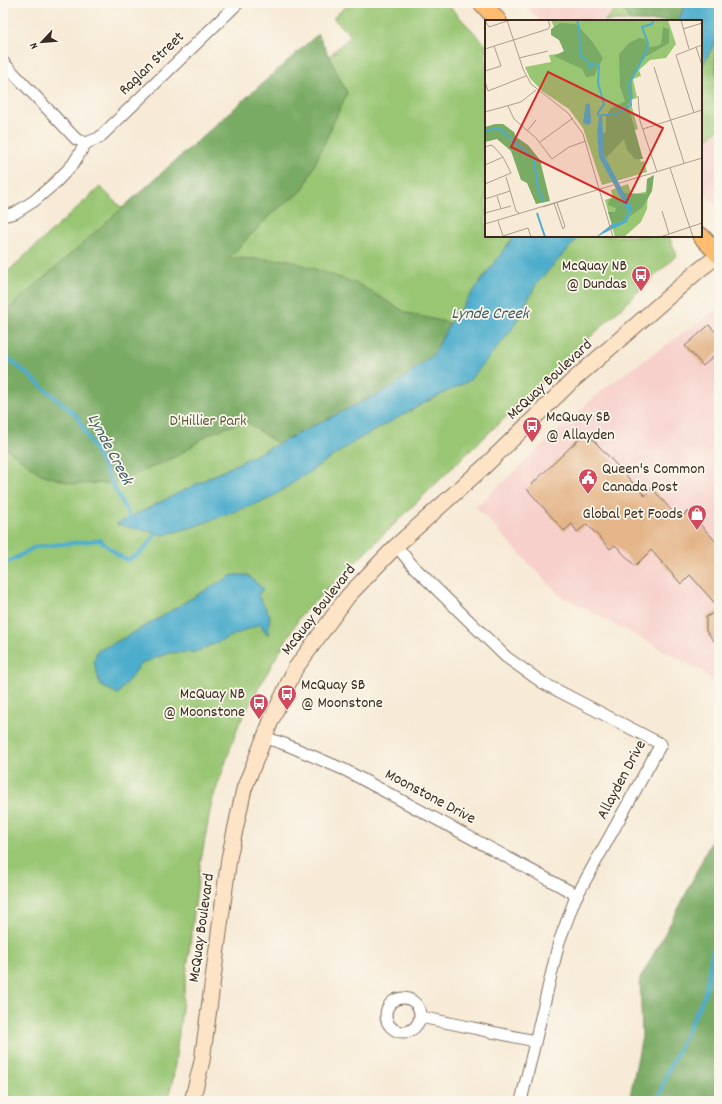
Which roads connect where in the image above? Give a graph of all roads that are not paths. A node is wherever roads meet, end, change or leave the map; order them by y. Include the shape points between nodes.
1 (238, 3) edge
2 (482, 3) edge
3 (497, 20) edge
4 (3, 62) edge
5 (86, 143) junction
6 (3, 216) edge
7 (702, 237) edge
8 (719, 255) edge
9 (396, 546) junction
10 (264, 737) junction
11 (576, 895) junction
12 (421, 1017) dead end
13 (535, 1041) junction
14 (192, 1101) edge
15 (521, 1101) edge

1 - 5 street, Raglan Street via 99,138
2 - 3 main road
4 - 5 street via 76,139
5 - 6 street via 73,164 56,182 34,201 15,213
7 - 8 main road
8 - 9 street, McQuay Boulevard via 571,382 485,466
9 - 10 street, McQuay Boulevard via 348,596 295,669
9 - 11 street, Allayden Drive via 506,657 543,683 662,744
10 - 11 street, Moonstone Drive via 345,770
10 - 14 street, McQuay Boulevard via 244,789 229,858 202,1061
11 - 13 street, Allayden Drive via 559,942
12 - 13 street
13 - 15 street, Allayden Drive

